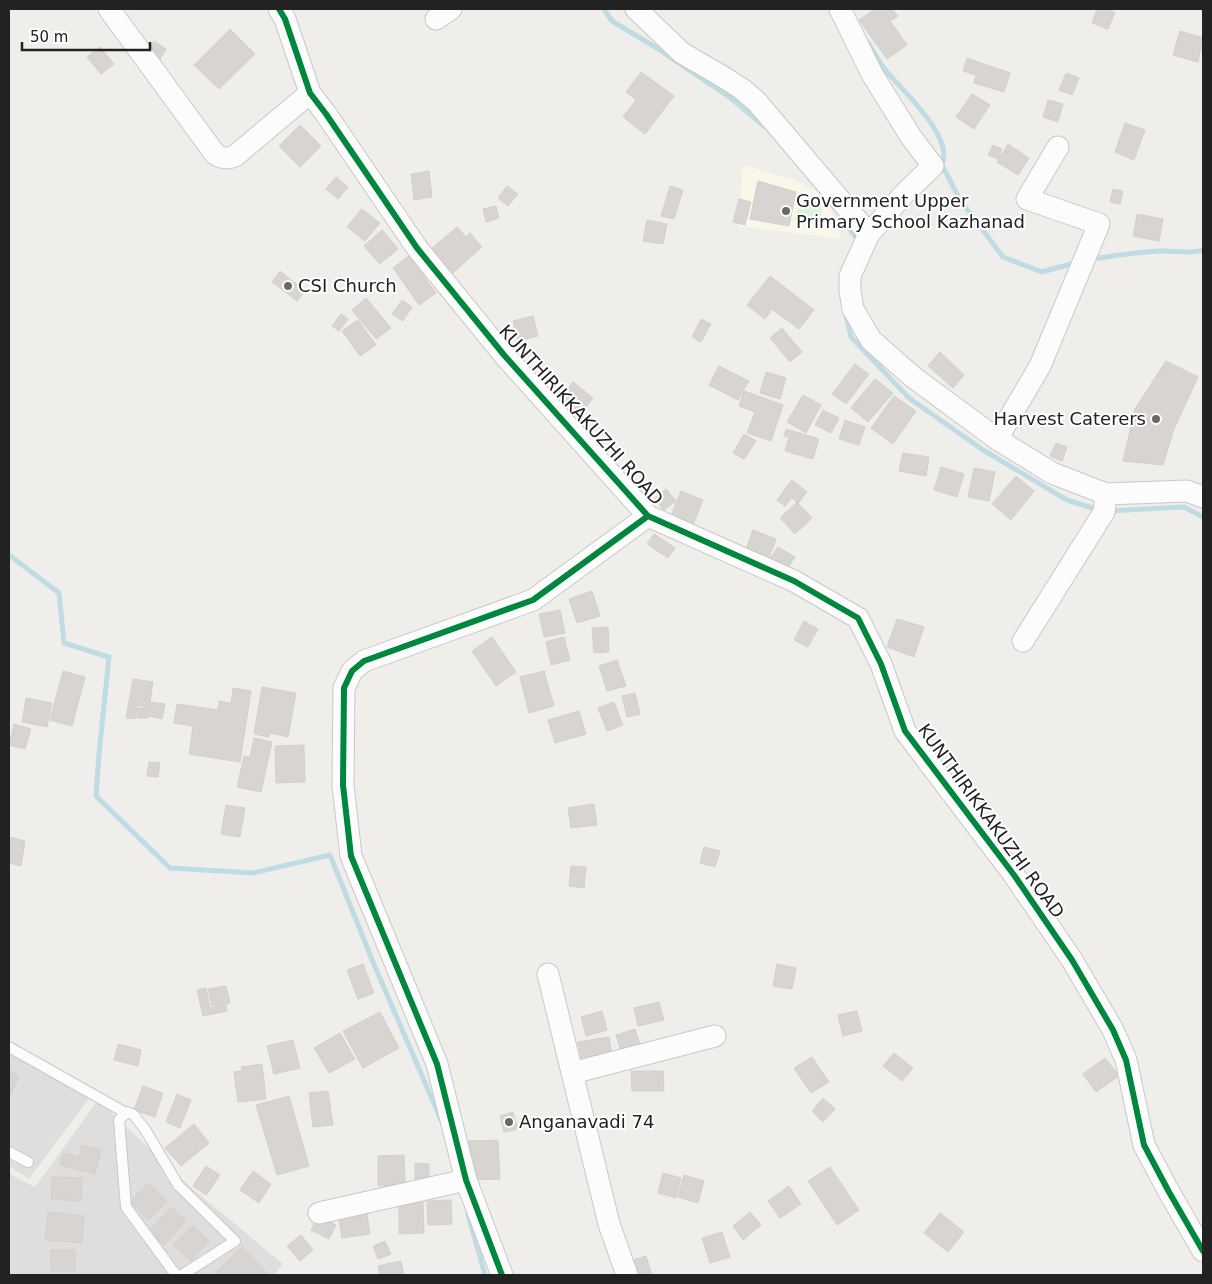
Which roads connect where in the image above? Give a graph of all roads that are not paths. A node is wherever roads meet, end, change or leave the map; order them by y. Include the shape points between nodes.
1 (110, 9) edge
2 (279, 9) edge
3 (636, 9) edge
4 (840, 9) edge
5 (310, 93) junction
6 (1058, 147) dead end
7 (867, 240) junction
8 (997, 439) junction
9 (1106, 494) junction
10 (1203, 497) edge
11 (648, 516) junction
12 (1023, 642) dead end
13 (548, 974) dead end
14 (715, 1036) dead end
15 (9, 1047) edge
16 (572, 1072) junction
17 (126, 1113) junction
18 (9, 1152) edge
19 (28, 1162) dead end
20 (466, 1180) junction
21 (319, 1213) dead end
22 (1203, 1251) edge
23 (176, 1275) edge
24 (182, 1275) edge
25 (502, 1275) edge
26 (627, 1275) edge

1 - 5 street via 219,157 235,156
2 - 5 street, KUNTHIRIKKAKUZHI ROAD
3 - 7 street via 682,53 742,89 757,102
4 - 7 street via 872,74 933,166 904,194
5 - 11 street, KUNTHIRIKKAKUZHI ROAD via 417,248 504,355
6 - 8 street via 1027,199 1099,224 1040,366
7 - 8 street via 850,276 850,291 853,310 871,340 913,377
8 - 9 street via 1052,473
9 - 10 street via 1187,491
9 - 12 street via 1104,512
11 - 20 street via 533,600 364,661 352,671 344,688 342,785 351,856 437,1064
11 - 22 street, KUNTHIRIKKAKUZHI ROAD via 794,581 858,618 881,664 905,731 1020,882 1072,960 1113,1030 1126,1060 1144,1145
13 - 16 street
14 - 16 street
15 - 17 lane
16 - 26 street via 609,1224
17 - 23 lane via 119,1120 126,1207
17 - 24 lane via 137,1118 178,1185 236,1241
18 - 19 lane
20 - 21 street
20 - 25 street

